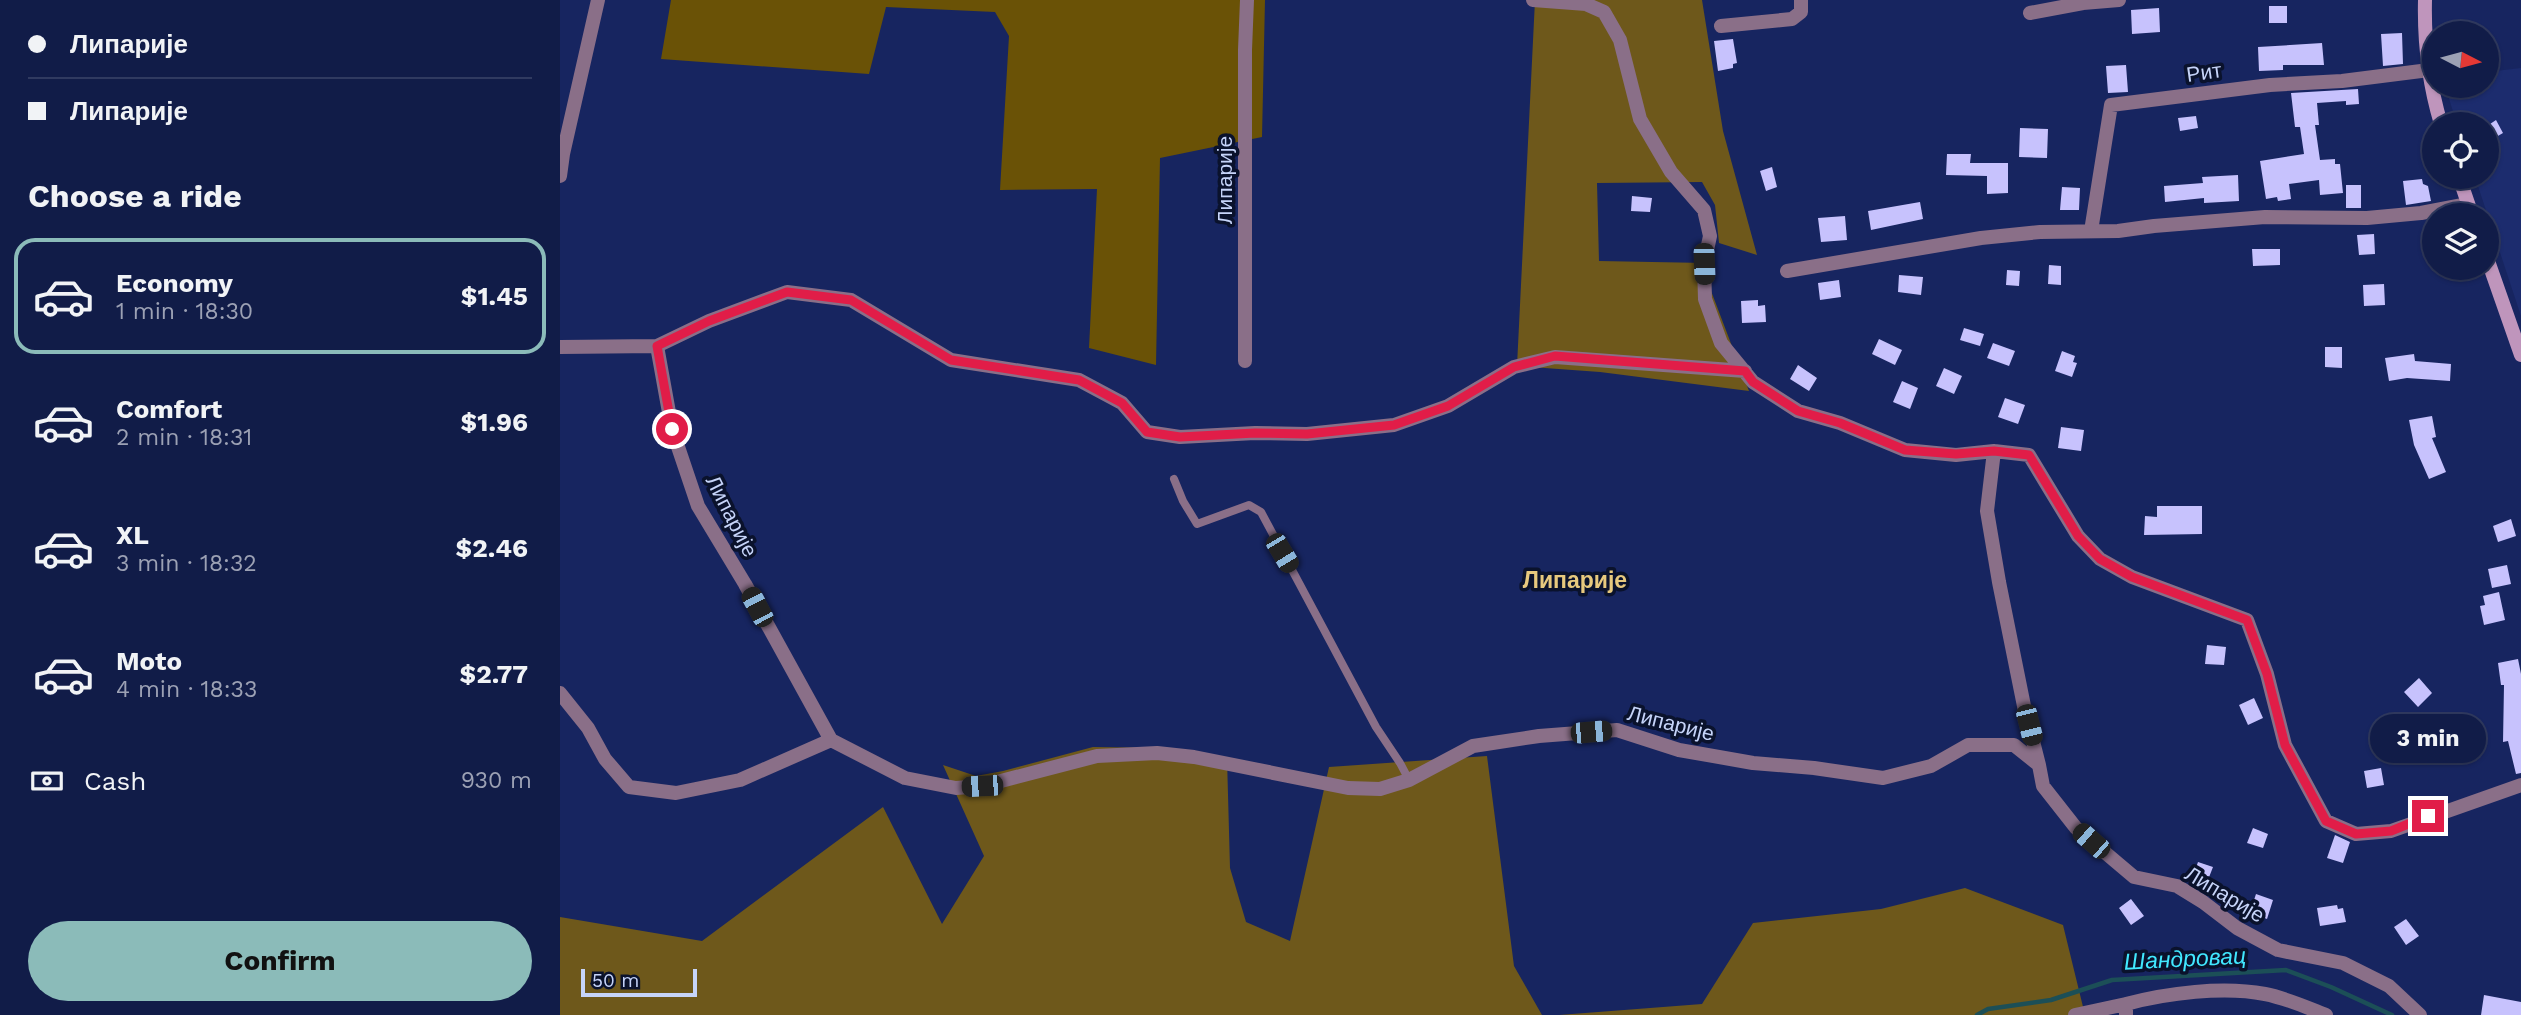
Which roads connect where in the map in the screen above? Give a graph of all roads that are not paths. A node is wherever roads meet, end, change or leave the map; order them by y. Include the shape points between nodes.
1 (598, 0) edge
2 (1247, 0) edge
3 (1533, 0) edge
4 (1801, 0) edge
5 (2119, 0) edge
6 (2425, 0) edge
7 (2029, 13) dead end
8 (2425, 21) edge
9 (1721, 26) dead end
10 (2422, 71) edge
11 (560, 176) edge
12 (2422, 213) edge
13 (2091, 231) junction
14 (1787, 271) dead end
15 (2495, 280) edge
16 (657, 346) junction
17 (560, 347) edge
18 (2521, 355) edge
19 (1245, 361) dead end
20 (1745, 371) junction
21 (1994, 451) junction
22 (1174, 479) dead end
23 (560, 693) edge
24 (831, 740) junction
25 (2039, 765) junction
26 (1409, 780) junction
27 (2521, 785) edge
28 (2126, 1010) edge
29 (2075, 1015) edge
30 (2326, 1015) edge
31 (2420, 1015) edge

1 - 11 street
2 - 19 street, Липарије
3 - 20 street via 1586,4 1604,12 1620,40 1640,119 1671,172 1704,210 1710,236 1704,264 1705,299 1721,344
4 - 9 street via 1801,12 1792,19
5 - 7 street
6 - 8 main road
10 - 13 street, Рит via 2111,105
12 - 13 street via 2367,218 2264,217
13 - 14 street via 1980,238
15 - 18 main road
16 - 17 street
16 - 20 street via 787,292 851,300 951,360 1079,380 1122,403 1147,432 1180,437 1307,434 1394,425 1448,406 1514,367 1555,356
16 - 24 street, Липарије via 672,429 698,506
20 - 21 street via 1753,382 1798,411 1905,450
21 - 25 street via 1987,511
21 - 27 street via 2029,455 2078,536 2100,559 2132,577 2247,620 2285,745 2326,821 2356,834 2391,831
22 - 26 lane via 1197,524 1249,505 1261,512
23 - 24 street via 629,787 676,793 740,780
24 - 26 street, Липарије via 905,778 956,788 982,786 1097,756 1157,753 1348,788 1380,789
25 - 26 street, Липарије via 2014,745 1968,745 1931,766 1883,778 1679,750 1617,730 1473,746
25 - 31 street, Липарије via 2043,786 2076,828 2134,877 2177,886 2278,950 2343,963 2389,986
28 - 29 street
28 - 30 street via 2161,995 2263,993

